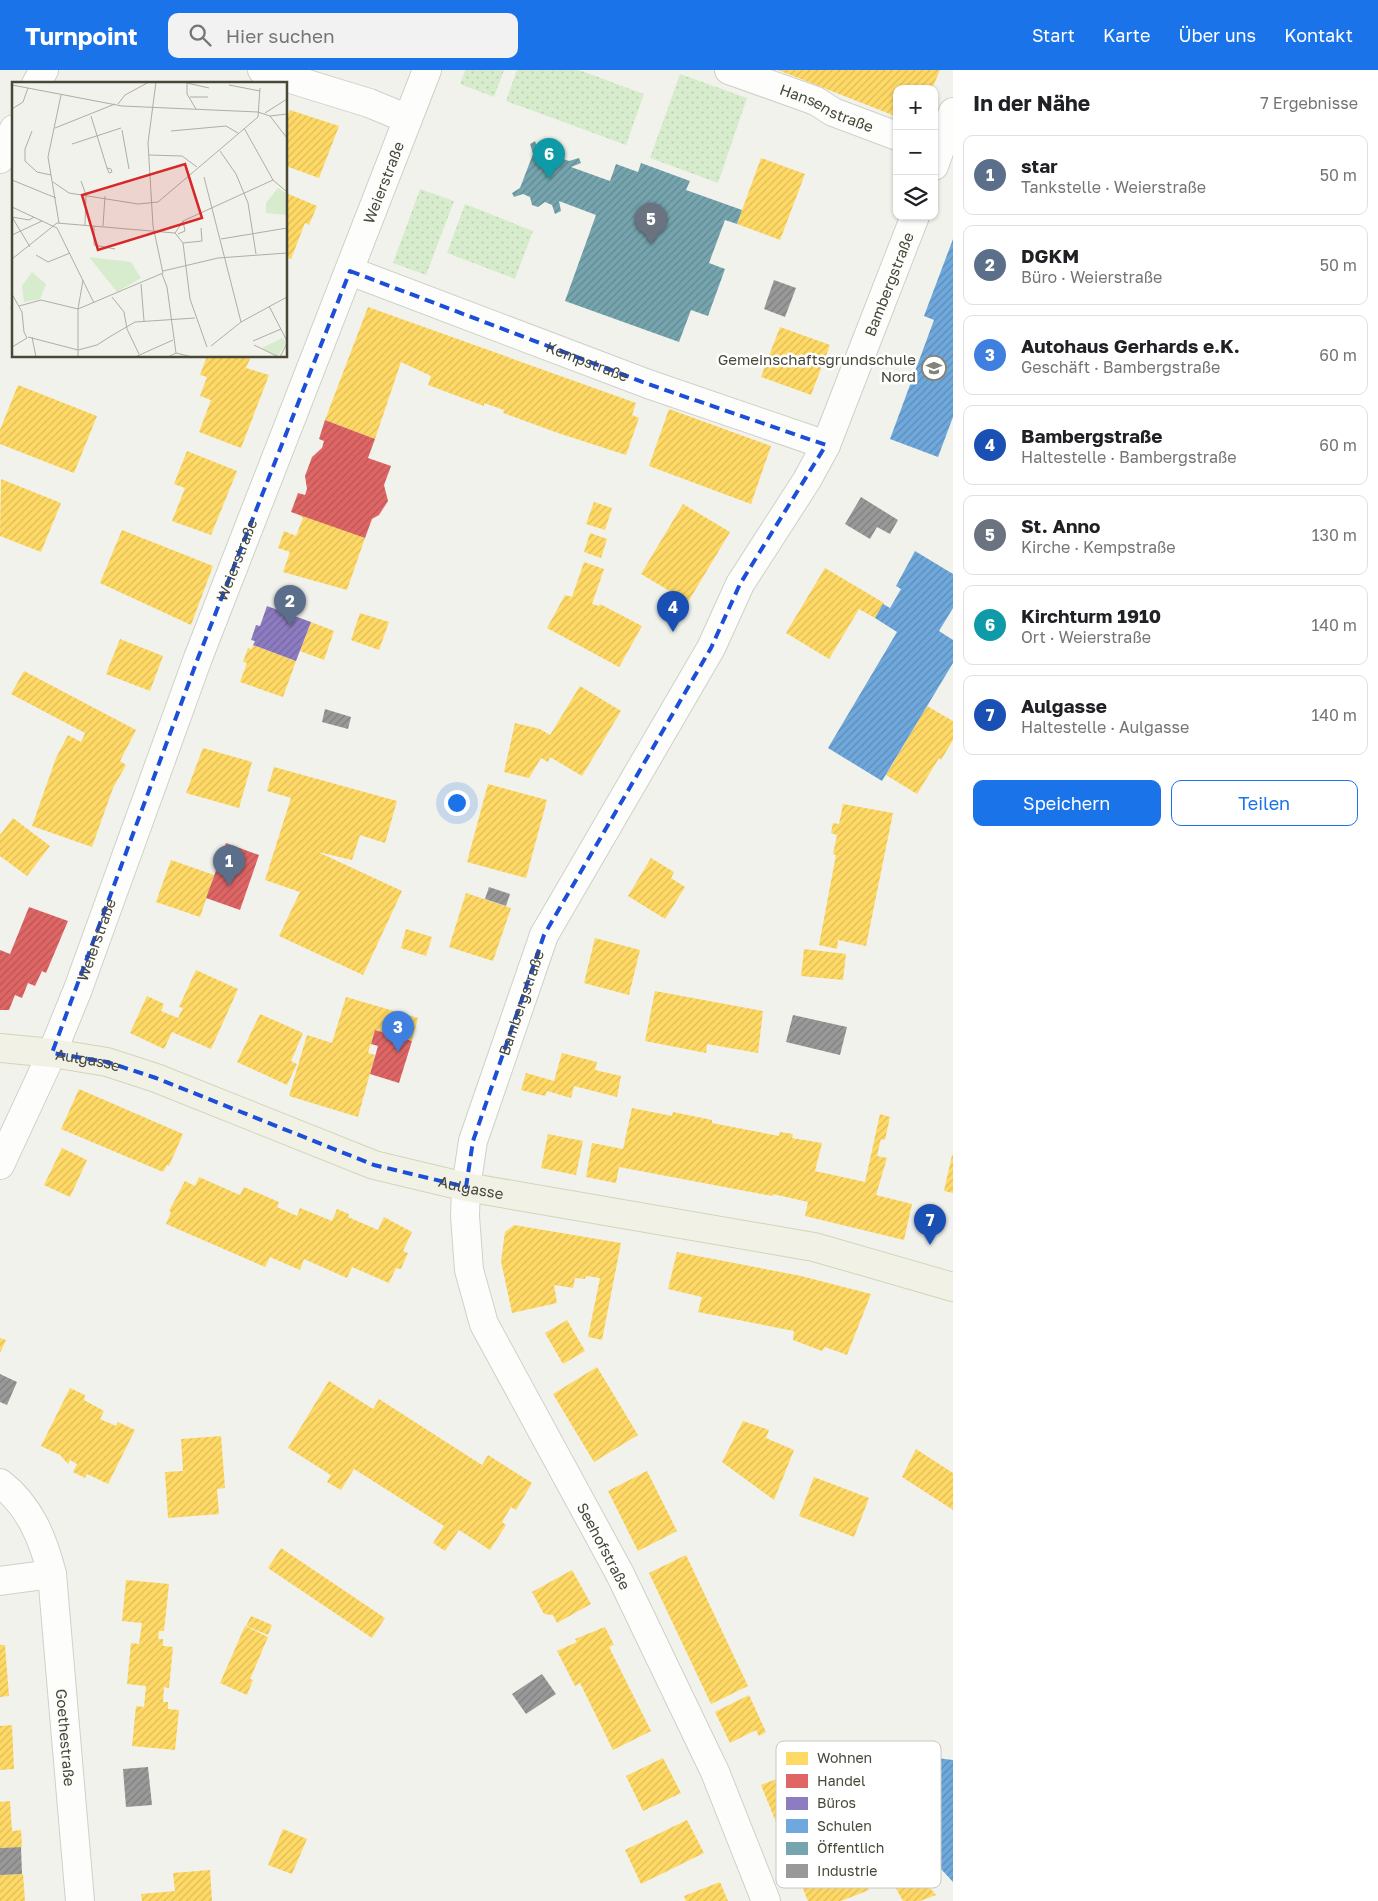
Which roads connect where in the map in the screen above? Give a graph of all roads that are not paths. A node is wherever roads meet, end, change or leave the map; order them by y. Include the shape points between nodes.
1 (44, 70) edge
2 (262, 70) edge
3 (427, 70) edge
4 (729, 70) edge
5 (37, 82) edge
6 (953, 112) edge
7 (408, 119) junction
8 (12, 133) edge
9 (893, 134) edge
10 (940, 154) edge
11 (0, 158) edge
12 (913, 220) edge
13 (350, 272) junction
14 (826, 445) junction
15 (0, 1048) edge
16 (52, 1053) junction
17 (0, 1165) edge
18 (466, 1187) junction
19 (953, 1287) edge
20 (0, 1483) edge
21 (52, 1574) junction
22 (0, 1581) edge
23 (80, 1901) edge
24 (766, 1901) edge

1 - 5 street
2 - 7 street via 369,103
3 - 7 street, Weierstraße
4 - 9 street, Hansenstraße via 816,101 833,112
6 - 10 street
7 - 13 street, Weierstraße
8 - 11 street
12 - 14 street, Bambergstraße
13 - 14 street, Kempstraße via 622,375
13 - 16 street, Weierstraße via 198,658
14 - 18 street, Bambergstraße via 740,584 711,648 544,935 473,1141
15 - 16 main road, Aulgasse
16 - 17 street, Weierstraße
16 - 18 main road, Aulgasse via 108,1062 374,1165
18 - 19 main road, Aulgasse via 814,1247
18 - 24 street, Seehofstraße via 469,1270 484,1324 620,1574 715,1772
20 - 21 street, Goethestraße via 16,1495 43,1540
21 - 22 street
21 - 23 street, Goethestraße

